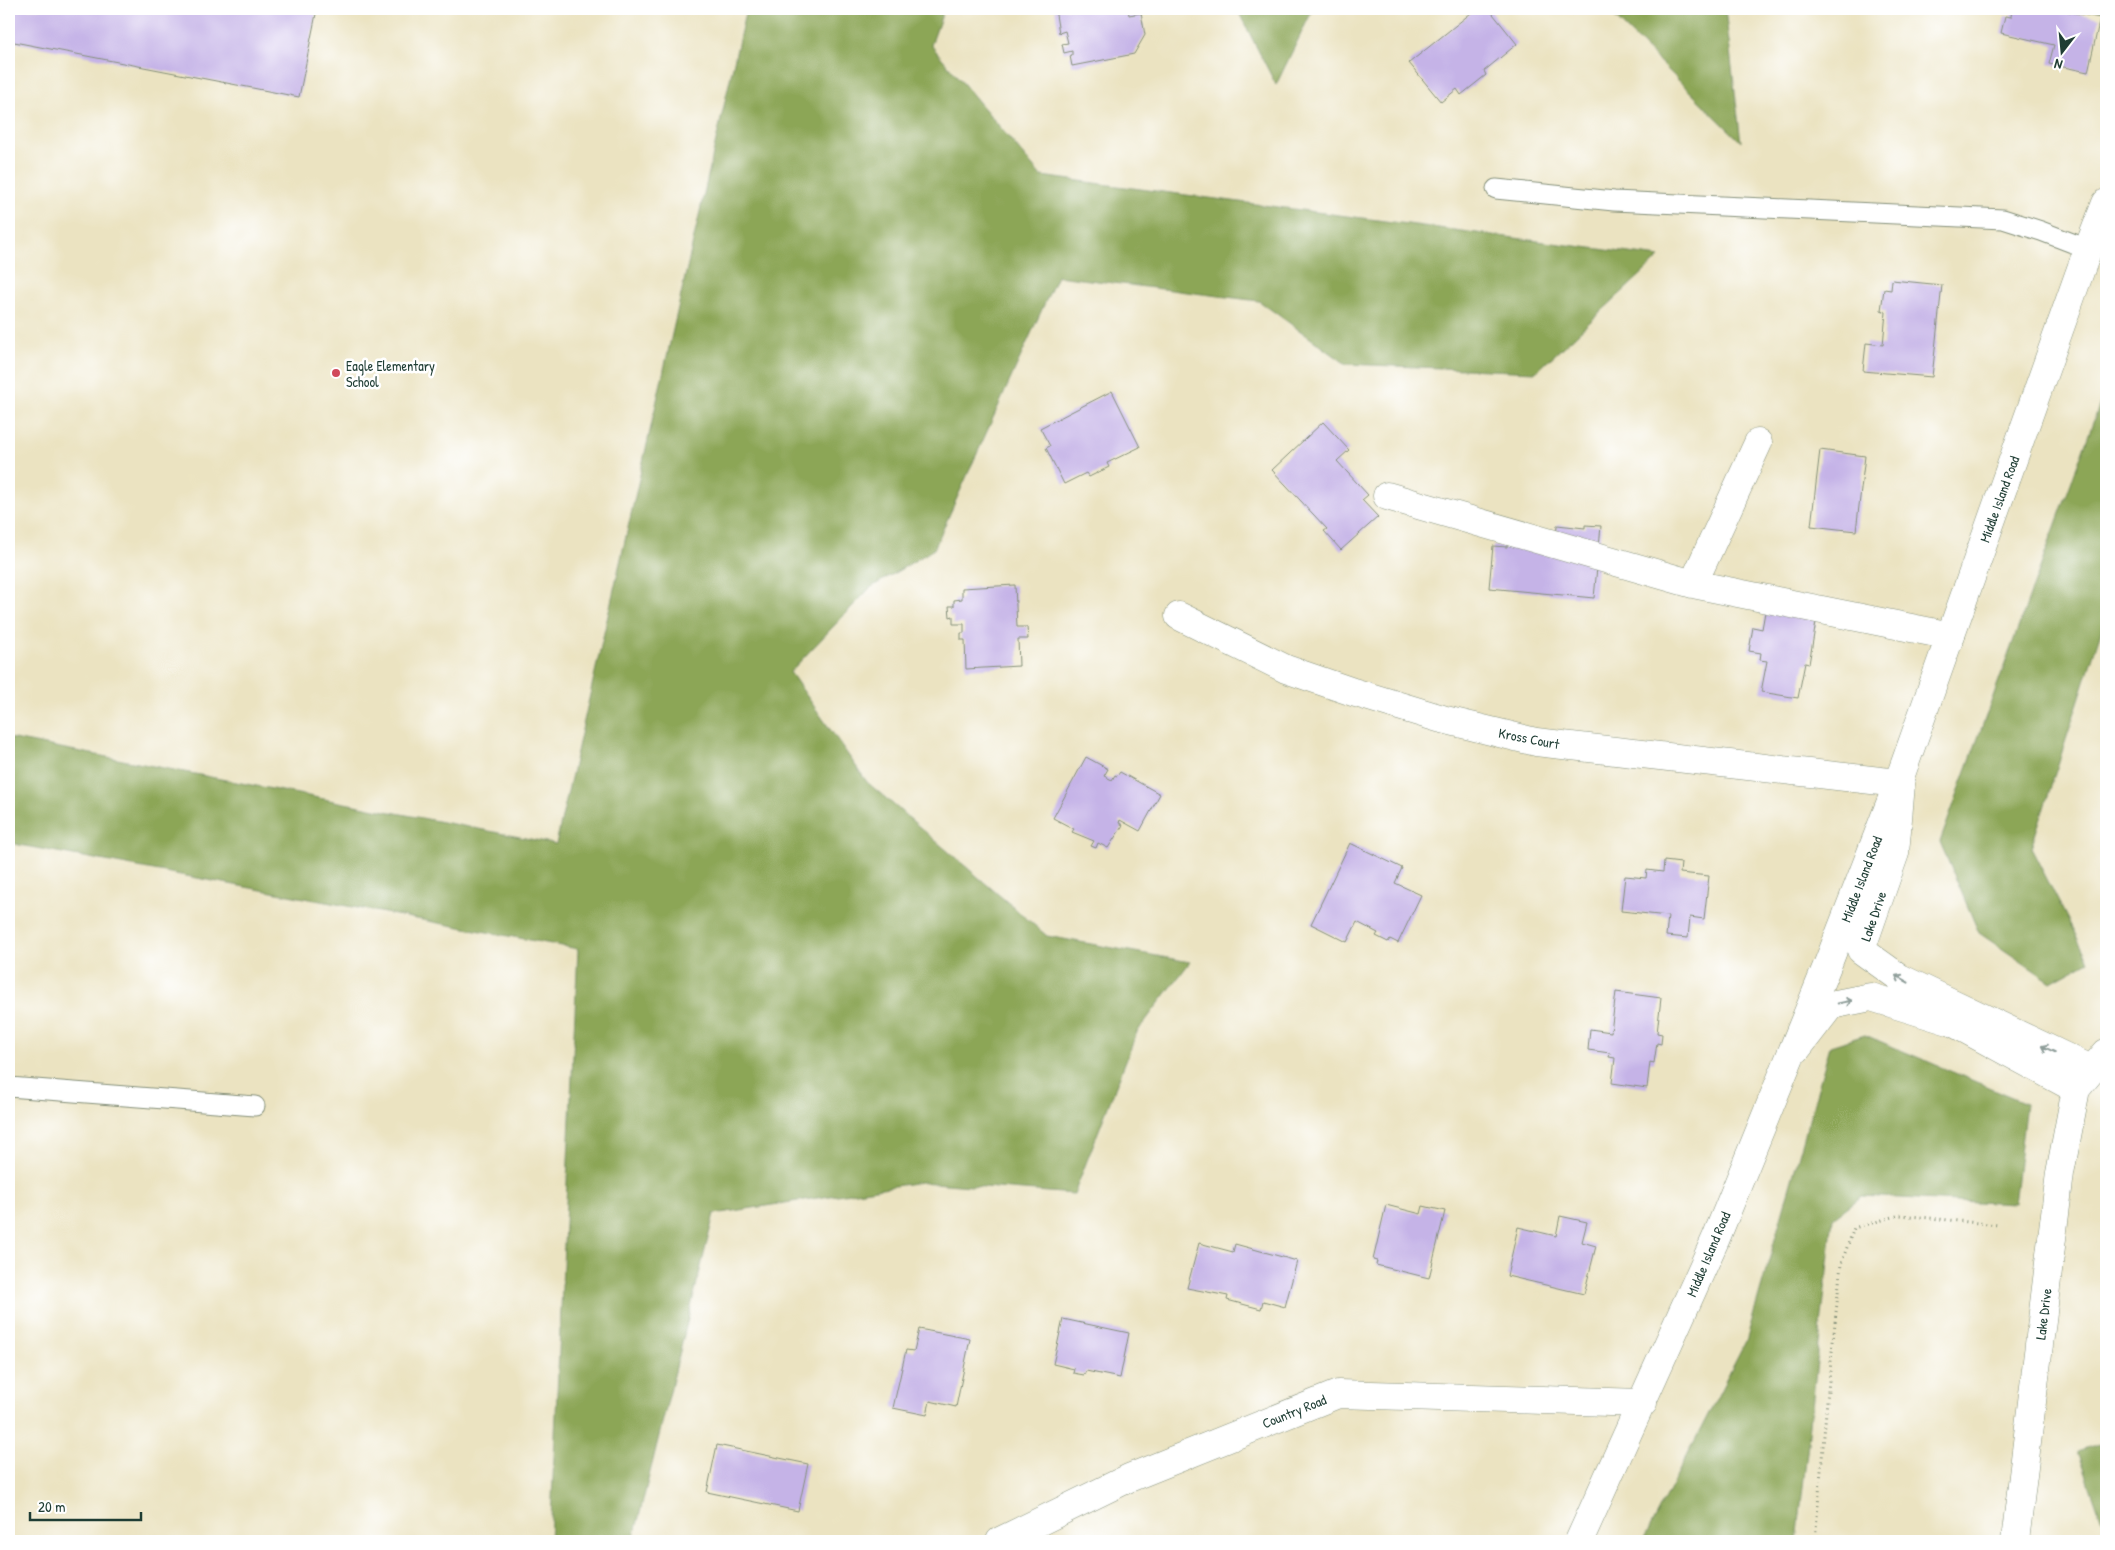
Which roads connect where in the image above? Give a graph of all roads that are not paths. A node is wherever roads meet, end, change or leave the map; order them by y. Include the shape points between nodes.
1 (1496, 189) dead end
2 (2106, 203) edge
3 (2088, 249) junction
4 (1758, 443) dead end
5 (1387, 496) dead end
6 (1693, 584) junction
7 (1179, 616) dead end
8 (1951, 636) junction
9 (1900, 778) junction
10 (1789, 1060) junction
11 (2092, 1070) edge
12 (9, 1087) edge
13 (256, 1106) dead end
14 (1643, 1403) junction
15 (1000, 1541) edge
16 (1579, 1541) edge
17 (2015, 1541) edge

1 - 3 lane via 1614,201 2003,220
2 - 3 street, Middle Island Road
3 - 8 street, Middle Island Road
4 - 6 street
5 - 6 street
6 - 8 street
7 - 9 street, Kross Court via 1303,675 1442,719 1536,742
8 - 9 street, Middle Island Road
9 - 10 street, Middle Island Road
11 -> 9 street, Lake Drive via 1900,978 1861,950 1895,852
10 -> 11 street via 1831,1005 1871,997
10 - 14 street, Middle Island Road via 1716,1238
11 - 17 street, Lake Drive via 2060,1173
12 - 13 lane
14 - 15 street, Country Road via 1338,1394 1129,1478
14 - 16 street, Middle Island Road

